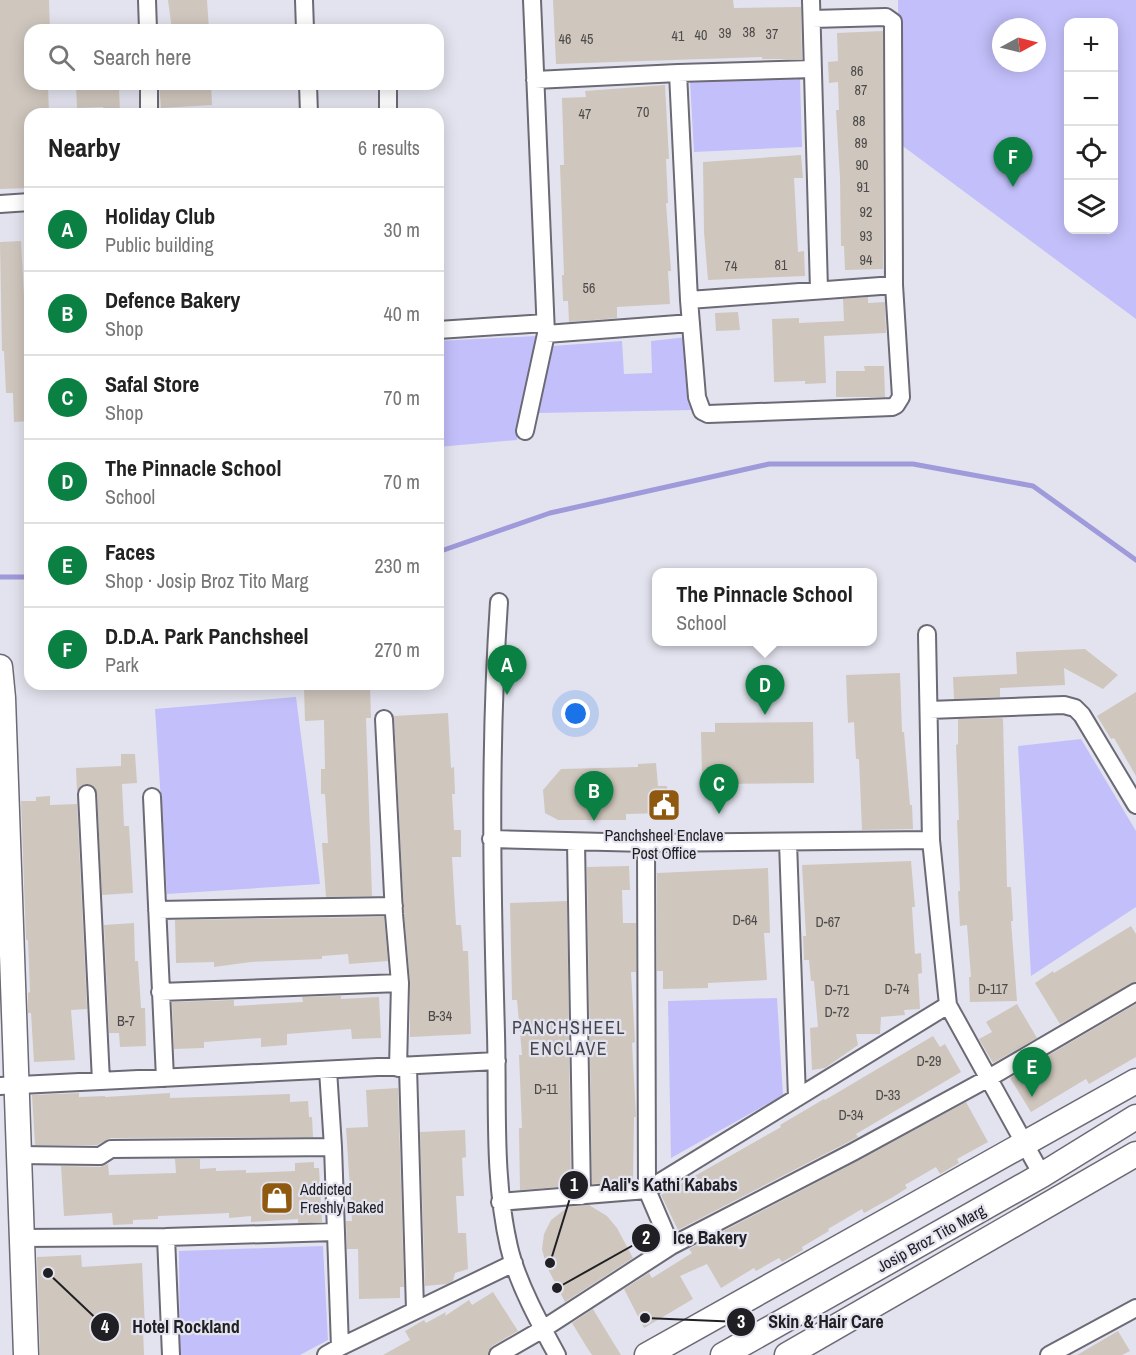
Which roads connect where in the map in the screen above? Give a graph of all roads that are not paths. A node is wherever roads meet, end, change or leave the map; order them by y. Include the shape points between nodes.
1 (147, 0) edge
2 (304, 0) edge
3 (532, 0) edge
4 (811, 0) edge
5 (812, 20) junction
6 (148, 24) edge
7 (305, 24) edge
8 (813, 69) junction
9 (678, 73) junction
10 (536, 80) junction
11 (149, 90) edge
12 (308, 90) edge
13 (388, 90) edge
14 (149, 108) edge
15 (309, 108) edge
16 (388, 108) edge
17 (24, 202) edge
18 (0, 204) edge
19 (894, 285) junction
20 (819, 290) junction
21 (689, 300) junction
22 (691, 323) junction
23 (545, 329) junction
24 (444, 330) edge
25 (525, 430) dead end
26 (499, 602) dead end
27 (927, 634) dead end
28 (0, 667) edge
29 (929, 710) junction
30 (384, 719) dead end
31 (87, 794) dead end
32 (152, 797) dead end
33 (1136, 805) edge
34 (491, 839) junction
35 (931, 840) junction
36 (576, 842) junction
37 (788, 842) junction
38 (646, 843) junction
39 (394, 906) junction
40 (157, 910) junction
41 (400, 983) junction
42 (160, 992) junction
43 (1136, 992) edge
44 (948, 1005) junction
45 (497, 1061) junction
46 (403, 1067) junction
47 (328, 1070) junction
48 (165, 1078) junction
49 (987, 1078) junction
50 (101, 1081) junction
51 (1136, 1081) edge
52 (8, 1085) edge
53 (797, 1098) junction
54 (1136, 1117) edge
55 (1025, 1143) junction
56 (333, 1147) junction
57 (1136, 1154) edge
58 (18, 1155) junction
59 (1042, 1175) junction
60 (647, 1190) junction
61 (582, 1196) junction
62 (500, 1202) junction
63 (335, 1232) junction
64 (166, 1237) junction
65 (21, 1238) junction
66 (671, 1246) junction
67 (514, 1263) junction
68 (1136, 1308) edge
69 (415, 1310) junction
70 (543, 1329) junction
71 (333, 1351) edge
72 (1051, 1354) edge
73 (26, 1355) edge
74 (171, 1355) edge
75 (498, 1355) edge
76 (557, 1355) edge
77 (647, 1355) edge
78 (723, 1355) edge
79 (787, 1355) edge

1 - 6 street
2 - 7 street
3 - 10 street
4 - 5 street
5 - 8 street
5 - 19 street via 886,17 892,22
8 - 9 street
8 - 20 street
9 - 10 street
9 - 21 street
10 - 23 street
11 - 14 street
12 - 15 street
13 - 16 street
17 - 18 street
19 - 20 street
19 - 22 street via 901,397 892,407 708,414 702,411 697,397
20 - 21 street
21 - 22 street
22 - 23 street
23 - 24 street
23 - 25 street
26 - 34 street via 493,690
27 - 29 street
28 - 52 street
29 - 33 street via 1064,705 1075,708
29 - 35 street
30 - 39 street
31 - 50 street
32 - 40 street
34 - 36 street
34 - 45 street
35 - 37 street
35 - 44 street
36 - 38 street
36 - 61 street
37 - 38 street
37 - 53 street
38 - 60 street
39 - 40 street
39 - 41 street
40 - 42 street
41 - 42 street
41 - 46 street
42 - 48 street
43 - 49 street
44 - 49 street
44 - 53 street
45 - 46 street
45 - 62 street
46 - 47 street
46 - 69 street
47 - 48 street
47 - 56 street
48 - 50 street
49 - 55 street
49 - 66 street
50 - 52 street
51 - 55 street
52 - 58 street
53 - 60 street
54 - 59 street, Josip Broz Tito Marg
55 - 59 street
55 - 77 street
56 - 58 street via 111,1149 100,1156
56 - 63 street
57 - 79 street, Josip Broz Tito Marg
58 - 65 street
59 - 78 street, Josip Broz Tito Marg
60 - 61 street
60 - 66 street
61 - 62 street
62 - 67 street
63 - 64 street
63 - 71 street
64 - 65 street
64 - 74 street
65 - 73 street
66 - 70 street
67 - 69 street
67 - 70 street
68 - 72 street
69 - 71 street
70 - 75 street
70 - 76 street

